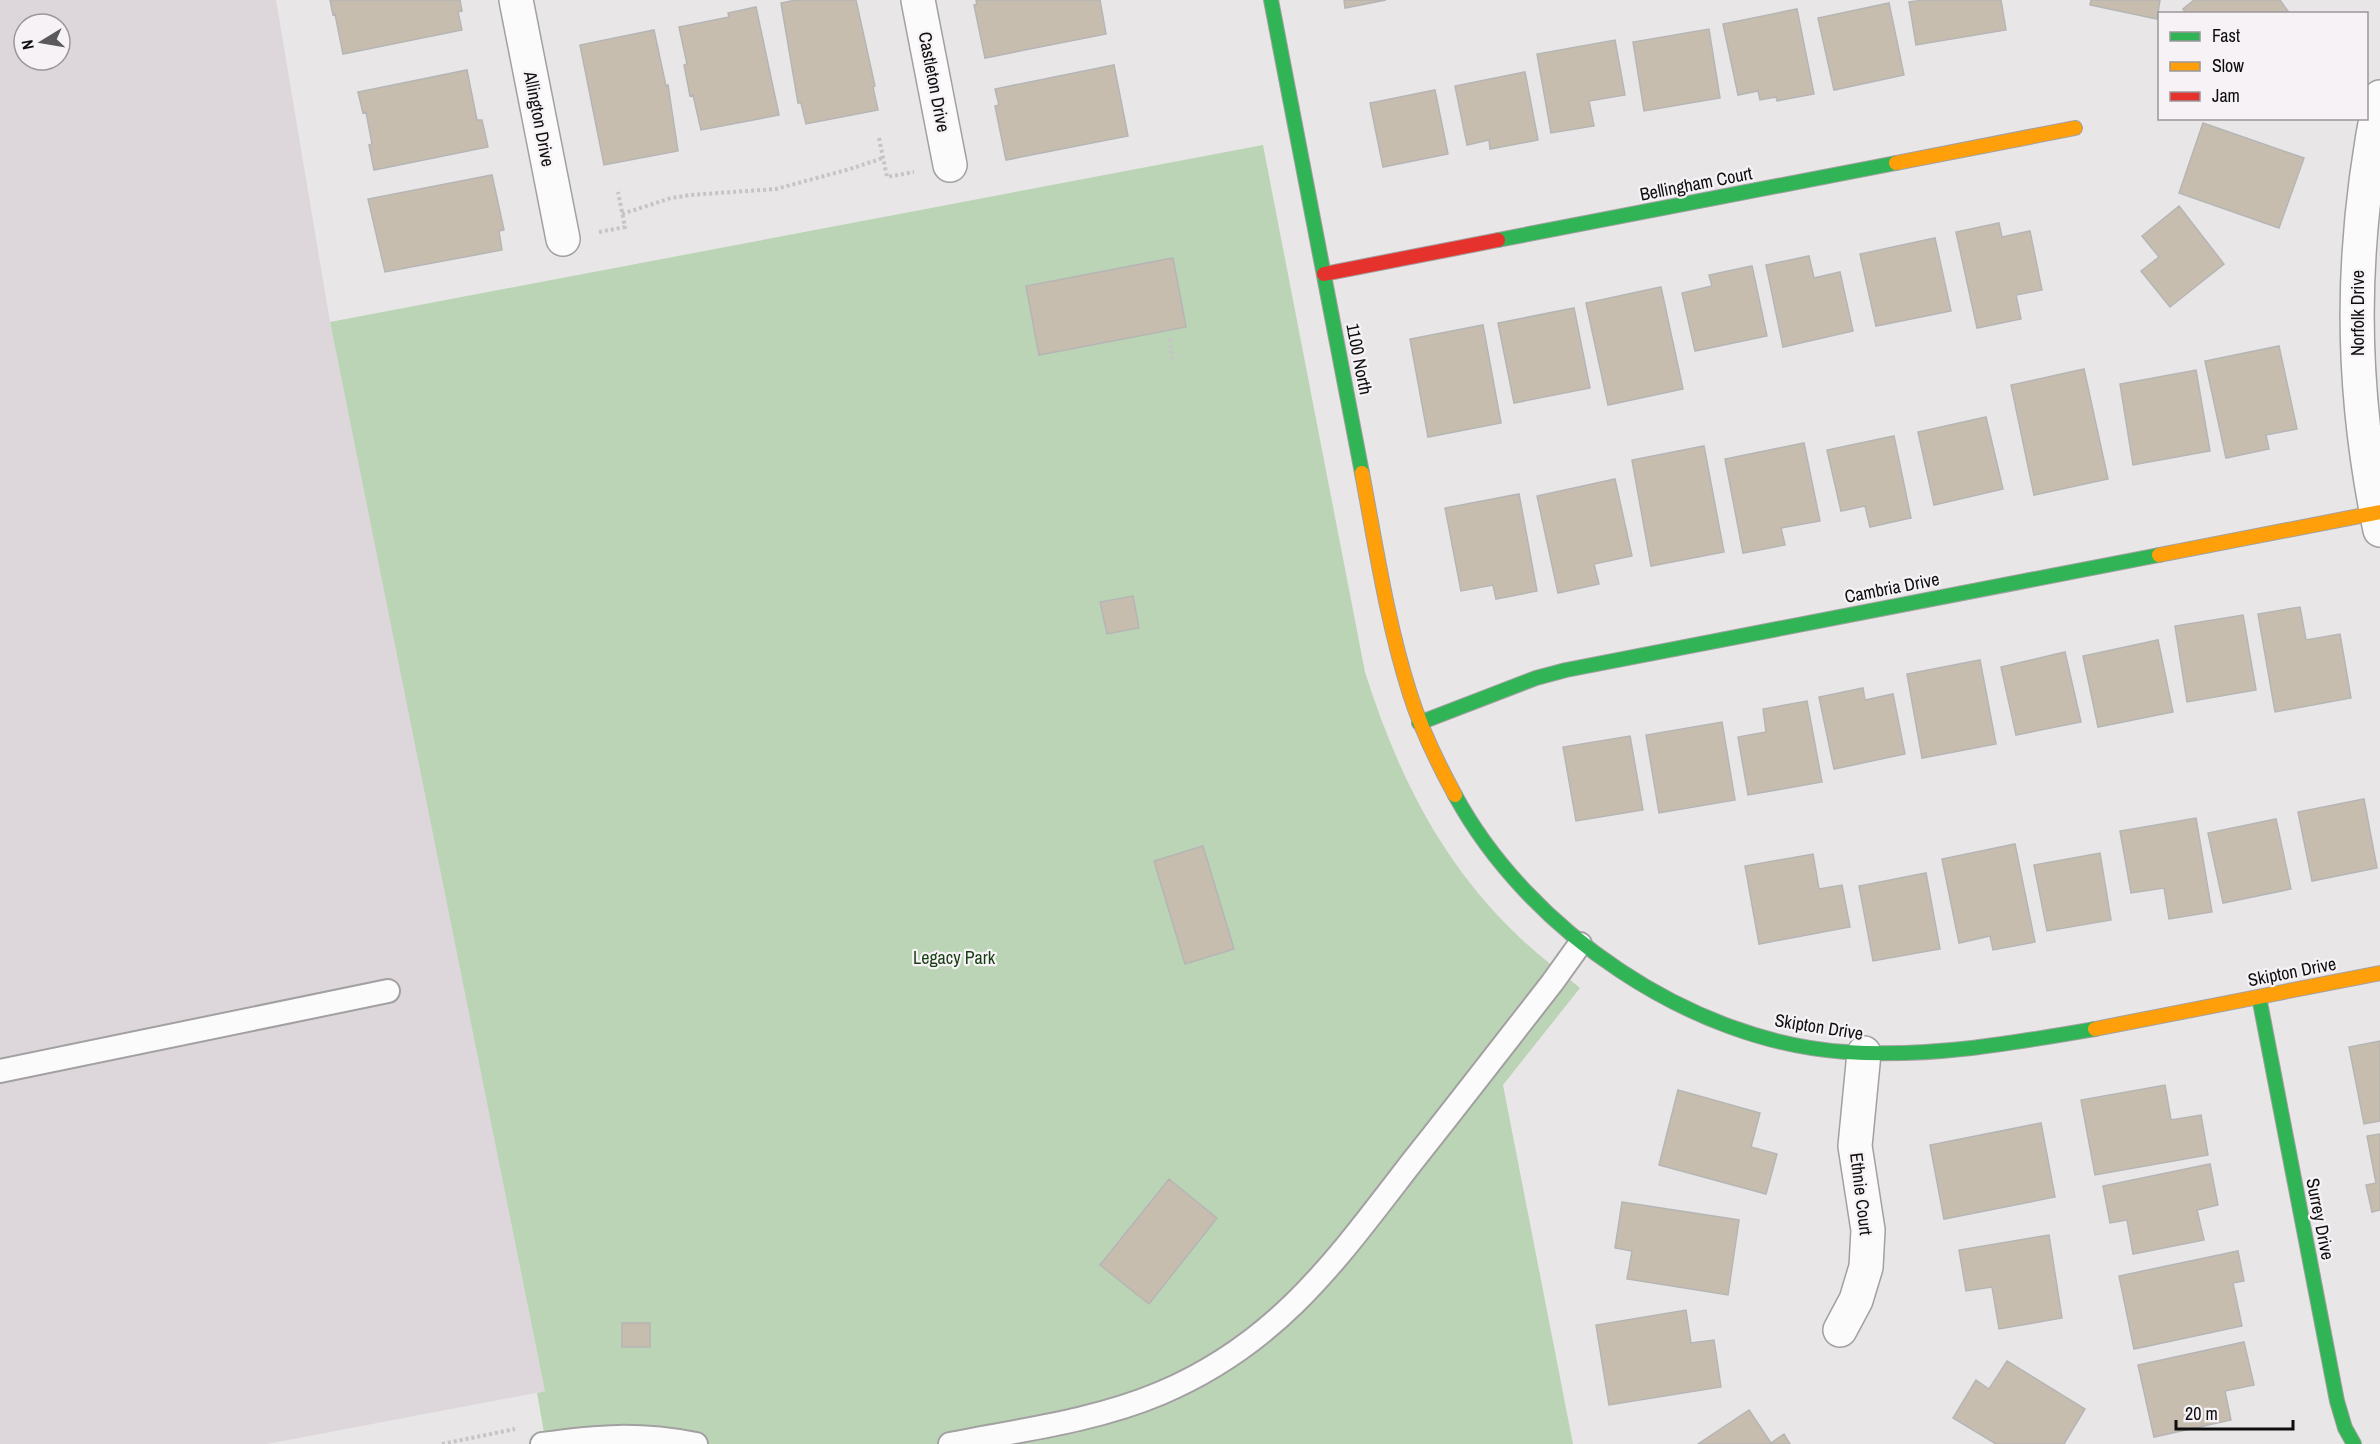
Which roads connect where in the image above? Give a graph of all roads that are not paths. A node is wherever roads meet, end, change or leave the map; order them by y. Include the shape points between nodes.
1 (516, 0) edge
2 (918, 0) edge
3 (1271, 0) edge
4 (2380, 97) edge
5 (2075, 128) dead end
6 (950, 165) dead end
7 (562, 239) dead end
8 (1324, 274) junction
9 (2379, 518) edge
10 (1419, 723) junction
11 (1580, 944) junction
12 (2380, 973) edge
13 (388, 992) dead end
14 (2259, 997) junction
15 (1864, 1053) junction
16 (0, 1071) edge
17 (1840, 1330) dead end
18 (551, 1443) edge
19 (696, 1444) edge
20 (950, 1444) edge
21 (2354, 1444) edge

1 - 7 street, Allington Drive
2 - 6 street, Castleton Drive
3 - 8 street, 1100 North
4 - 9 street, Norfolk Drive via 2364,192 2356,334 2364,440
5 - 8 street, Bellingham Court
8 - 10 street, 1100 North via 1392,630
9 - 10 street, Cambria Drive via 1566,669
10 - 11 street, Skipton Drive via 1455,797 1480,837 1515,882
11 - 15 street, Skipton Drive via 1646,989 1731,1026 1821,1050
11 - 20 lane via 1337,1259 1276,1322 1206,1370 1112,1411
12 - 14 street, Skipton Drive
13 - 16 lane
14 - 15 street, Skipton Drive via 2016,1043
14 - 21 street, Surrey Drive via 2337,1401
15 - 17 street, Ethnie Court via 1855,1146 1868,1230 1866,1267 1856,1300
18 - 19 lane via 632,1436

